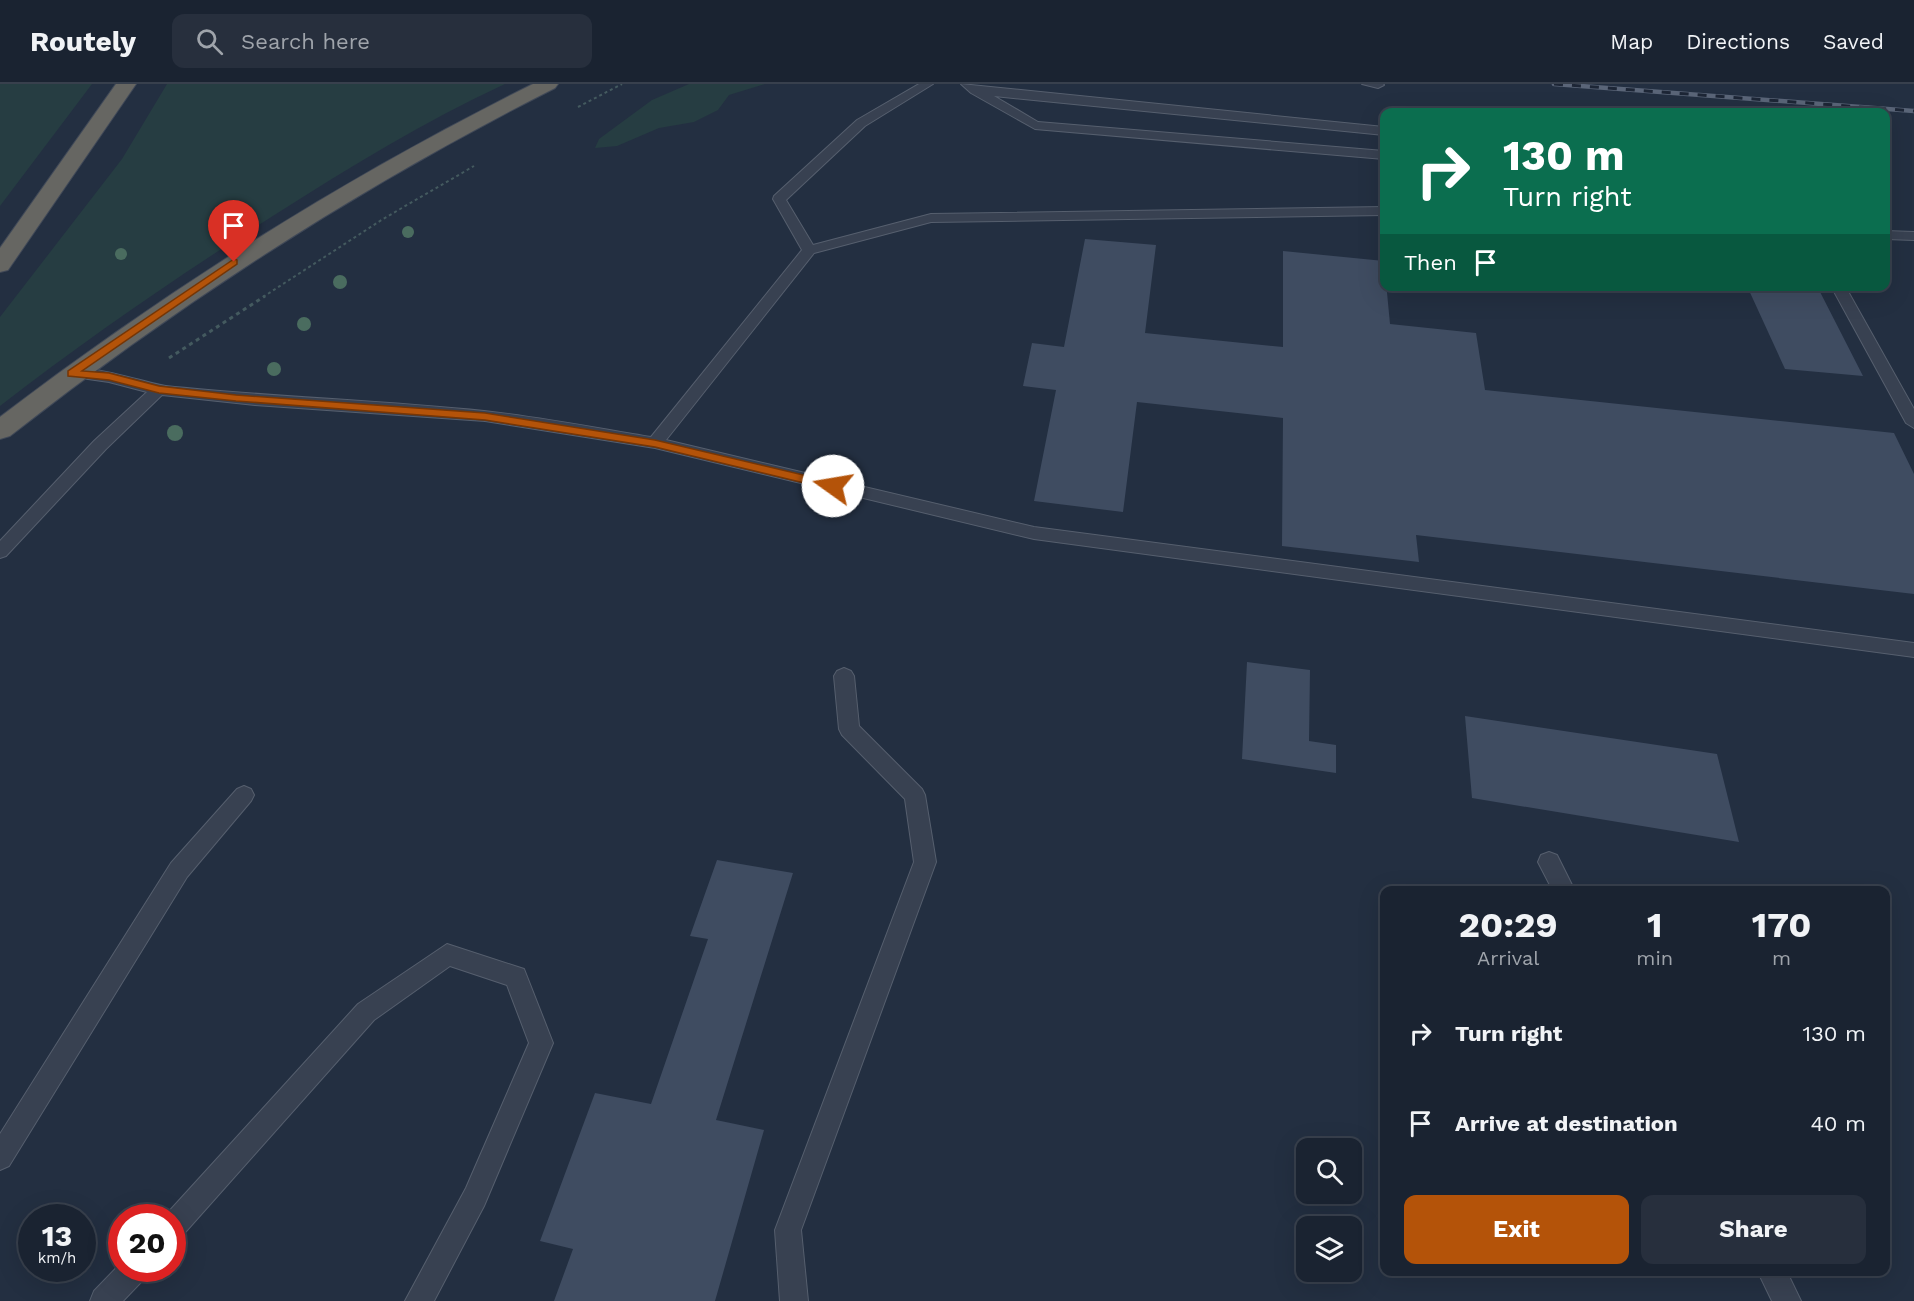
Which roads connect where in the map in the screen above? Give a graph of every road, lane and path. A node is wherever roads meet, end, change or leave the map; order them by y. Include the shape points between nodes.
1 (126, 84) edge
2 (548, 84) edge
3 (622, 84) edge
4 (927, 84) edge
5 (971, 88) edge
6 (572, 110) dead end
7 (1380, 131) edge
8 (1380, 155) edge
9 (483, 161) dead end
10 (1380, 211) edge
11 (1890, 235) edge
12 (1914, 236) edge
13 (809, 250) junction
14 (0, 265) edge
15 (1841, 291) edge
16 (72, 374) junction
17 (130, 383) junction
18 (159, 390) junction
19 (1914, 423) edge
20 (0, 430) edge
21 (655, 443) junction
22 (0, 552) edge
23 (1914, 650) edge
24 (844, 676) dead end
25 (244, 795) dead end
26 (1549, 862) dead end
27 (1561, 886) edge
28 (0, 1157) edge
29 (186, 1212) edge
30 (1774, 1276) edge
31 (122, 1282) edge
32 (105, 1301) edge
33 (419, 1301) edge
34 (794, 1301) edge
35 (1787, 1301) edge

1 - 14 highway
2 - 16 highway via 340,194 198,284
3 - 6 path
4 - 13 lane via 861,123 779,199
5 - 7 lane
5 - 8 lane via 1035,125
9 - 17 path via 383,219
10 - 13 lane via 931,218
11 - 12 lane
13 - 21 lane
15 - 19 lane
16 - 17 lane
16 - 20 highway
17 - 18 lane
18 - 21 lane via 485,416
18 - 22 lane via 100,445
21 - 23 lane via 1034,533
24 - 34 lane via 849,729 915,795 925,862 788,1230
25 - 28 lane via 179,870
26 - 27 lane
29 - 33 lane via 366,1012 447,955 516,977 541,1043 475,1197
30 - 35 lane
31 - 32 lane

